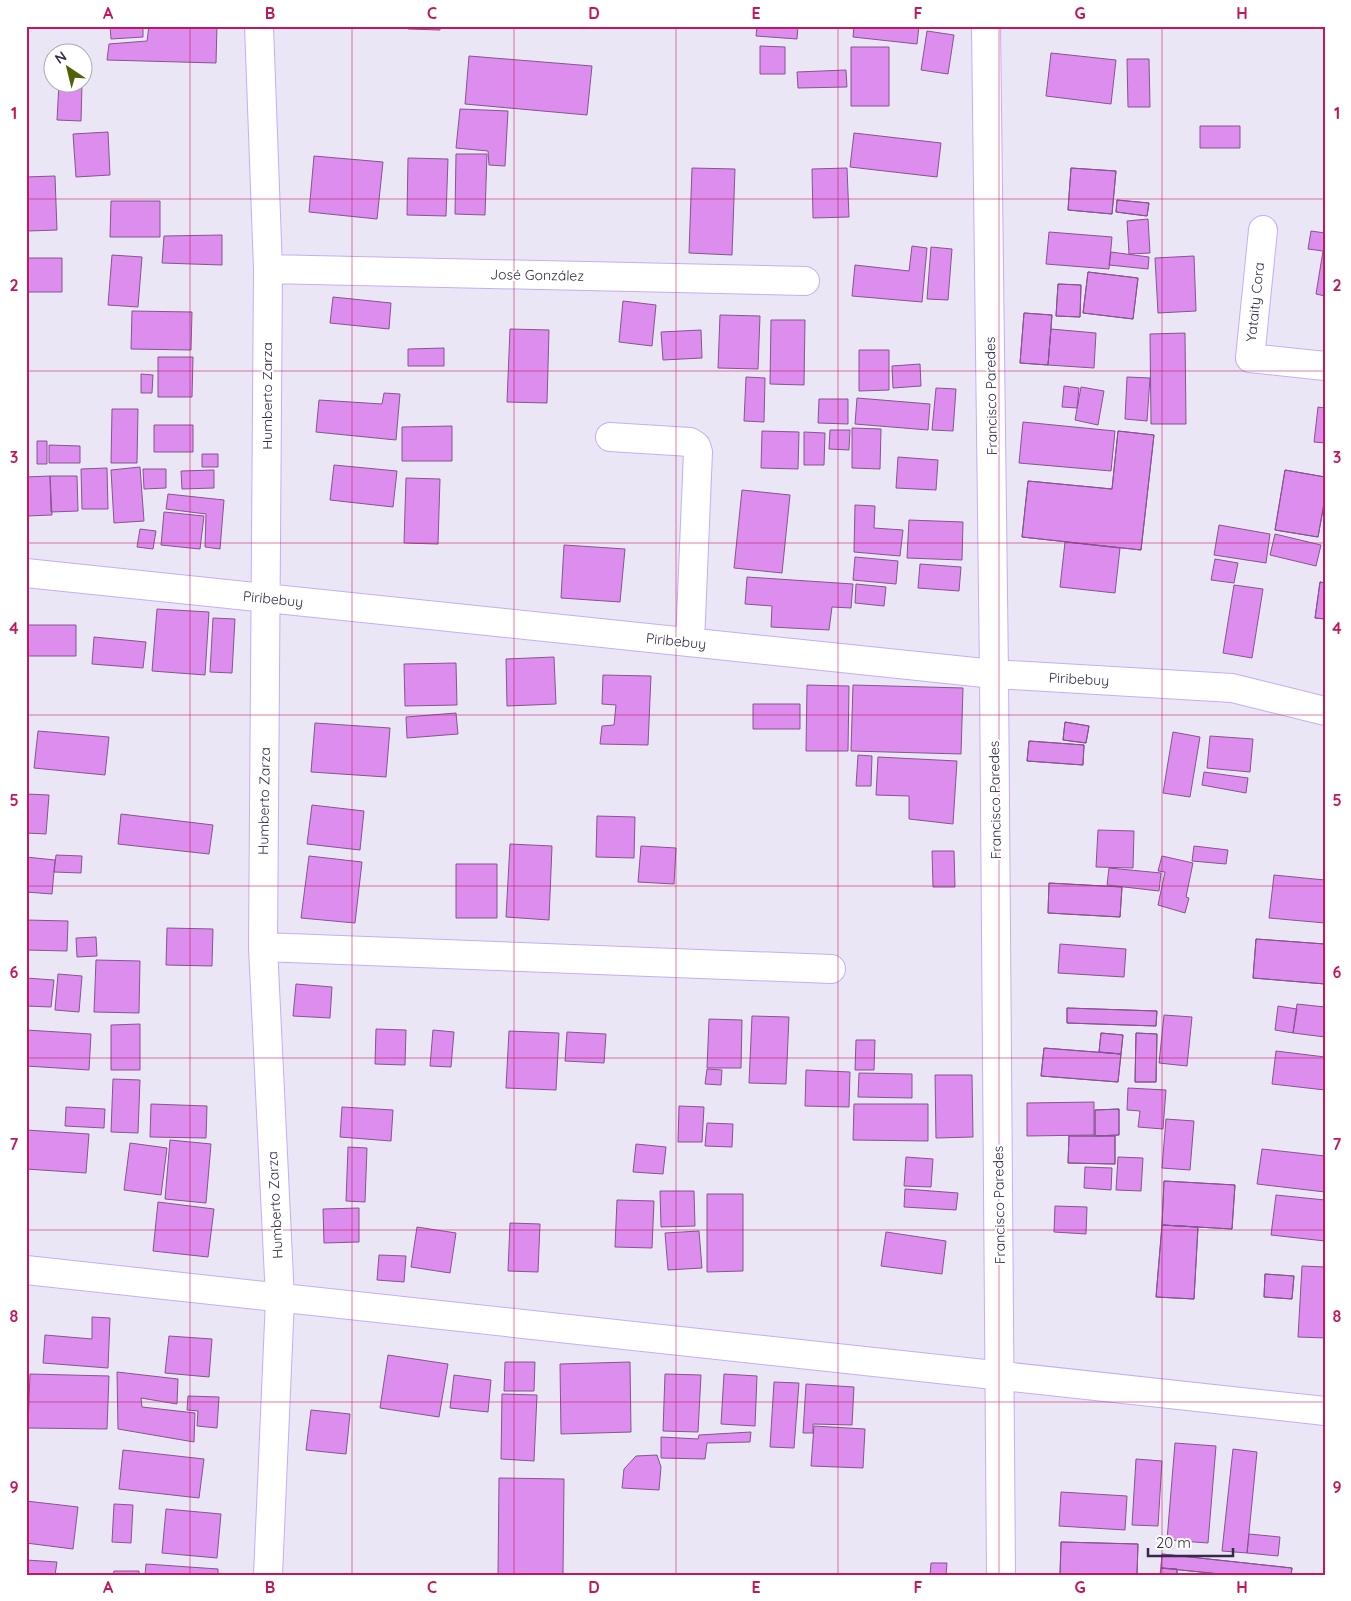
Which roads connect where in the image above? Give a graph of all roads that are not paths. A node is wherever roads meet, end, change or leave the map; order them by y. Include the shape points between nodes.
1 (260, 26) edge
2 (986, 26) edge
3 (1263, 230) dead end
4 (268, 269) junction
5 (805, 281) dead end
6 (1325, 366) edge
7 (610, 437) dead end
8 (26, 573) edge
9 (267, 599) junction
10 (690, 642) junction
11 (994, 674) junction
12 (1325, 711) edge
13 (263, 947) junction
14 (831, 969) dead end
15 (26, 1270) edge
16 (280, 1299) junction
17 (1001, 1375) junction
18 (1325, 1411) edge
19 (268, 1575) edge
20 (1001, 1575) edge

1 - 4 street, Humberto Zarza
2 - 11 street, Francisco Paredes
3 - 6 street, Yataity Cora via 1250,358
4 - 5 street, José González
4 - 9 street, Humberto Zarza
7 - 10 street via 690,442 696,446
8 - 9 street, Piribebuy
9 - 10 street, Piribebuy
9 - 13 street, Humberto Zarza
10 - 11 street, Piribebuy
11 - 12 street, Piribebuy via 1232,688
11 - 17 street, Francisco Paredes
13 - 14 street
13 - 16 street, Humberto Zarza
15 - 16 street
16 - 17 street
16 - 19 street, Humberto Zarza
17 - 18 street
17 - 20 street, Francisco Paredes

